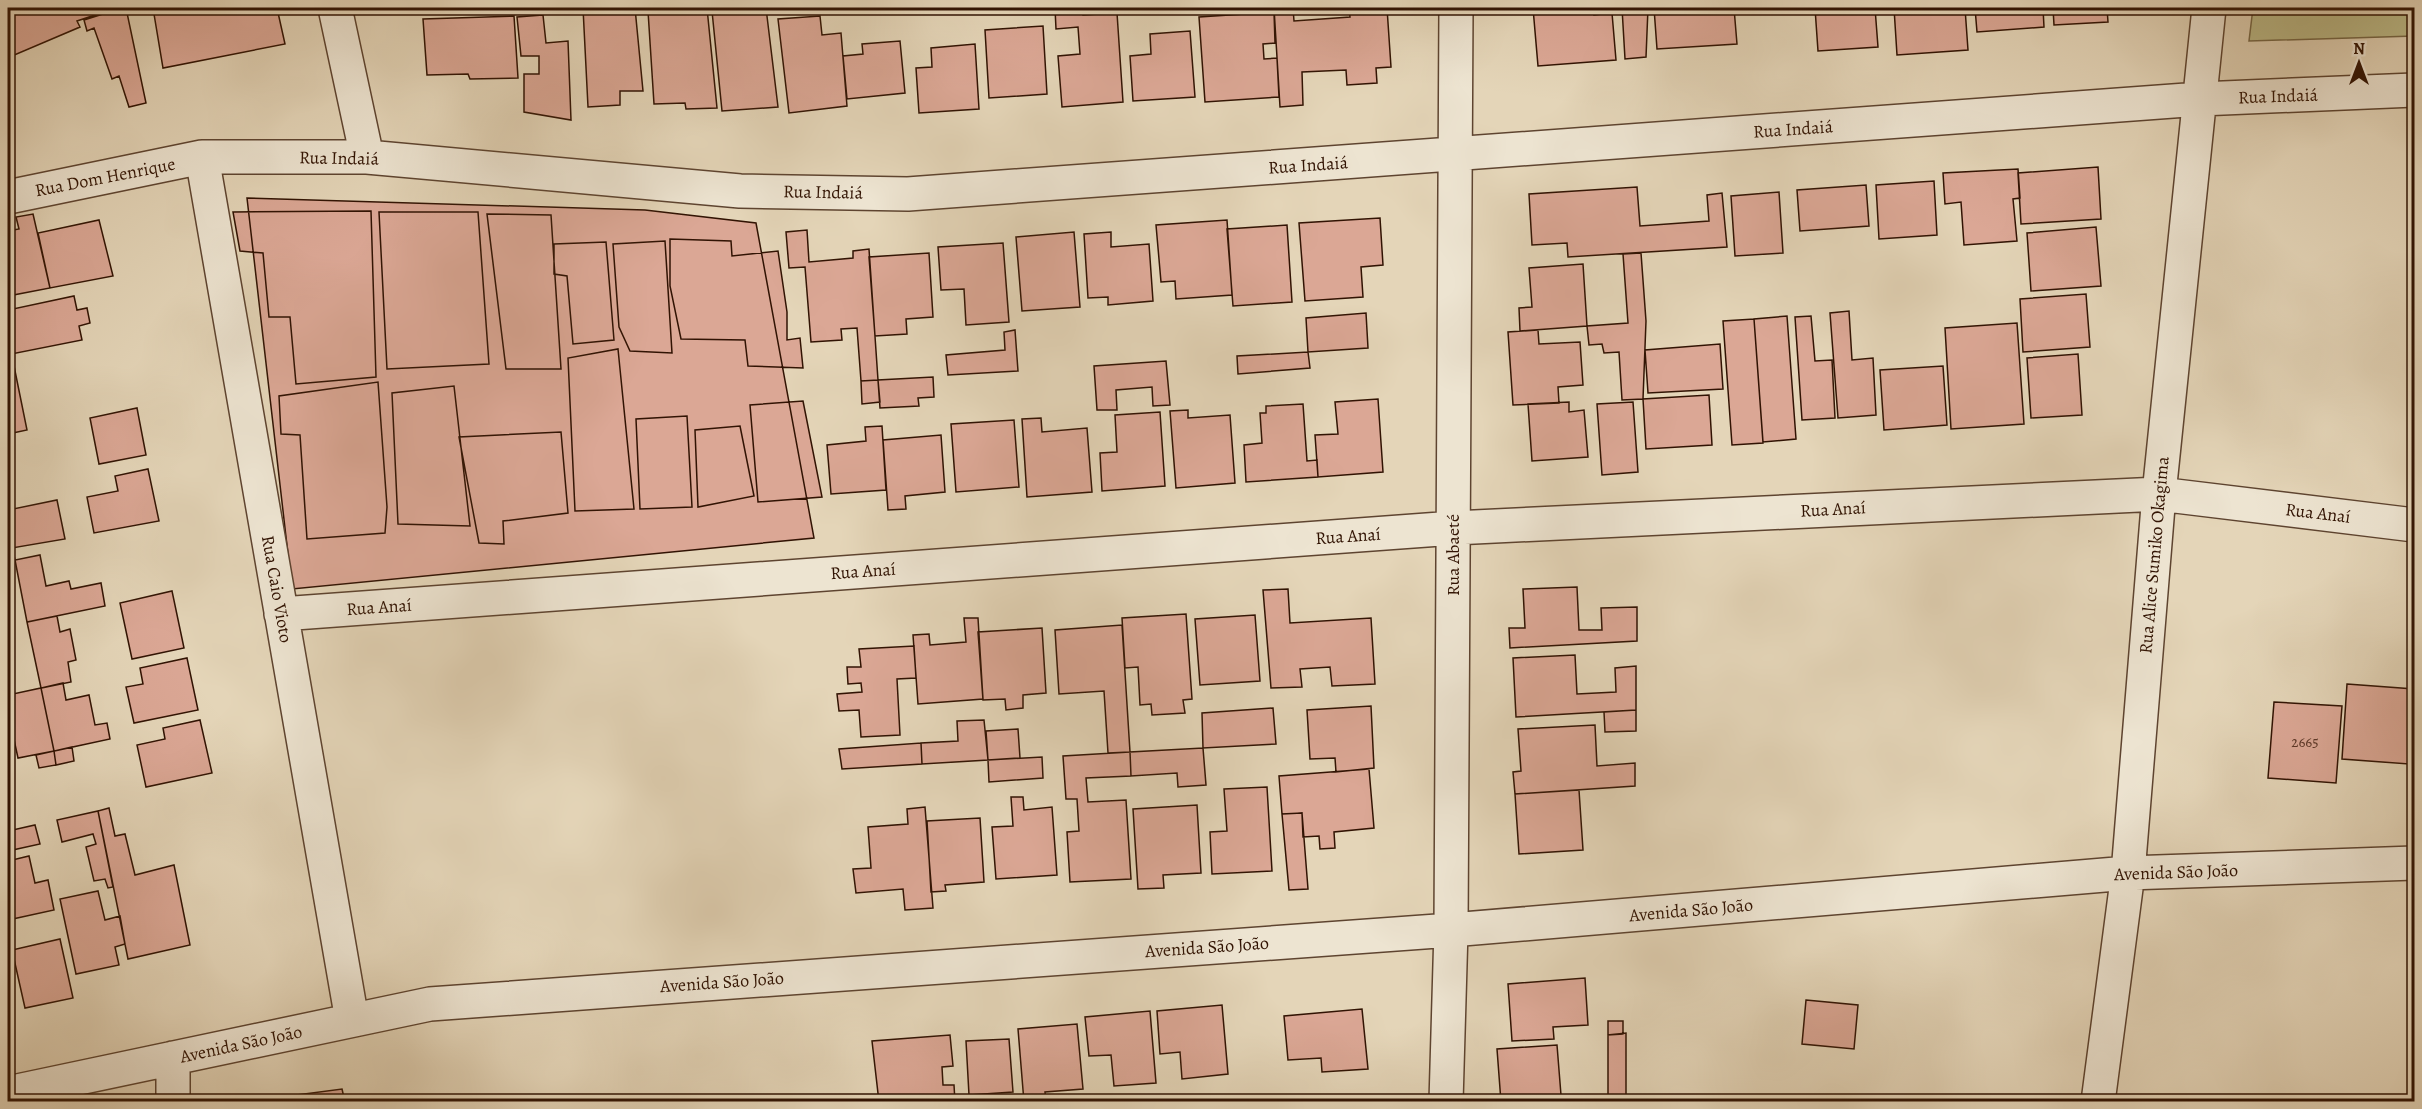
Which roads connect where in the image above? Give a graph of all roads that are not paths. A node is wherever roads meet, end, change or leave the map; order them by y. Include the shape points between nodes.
1 (335, 8) edge
2 (1456, 8) edge
3 (2209, 8) edge
4 (2415, 90) edge
5 (2200, 99) junction
6 (1455, 155) junction
7 (202, 158) junction
8 (367, 158) junction
9 (8, 197) edge
10 (2159, 494) junction
11 (2415, 525) edge
12 (1454, 528) junction
13 (281, 614) junction
14 (2415, 863) edge
15 (2128, 873) junction
16 (1451, 930) junction
17 (352, 1020) junction
18 (172, 1058) junction
19 (8, 1094) edge
20 (173, 1101) edge
21 (1446, 1101) edge
22 (2098, 1101) edge

1 - 8 street
2 - 6 street, Rua Abaeté
3 - 5 street, Rua Alice Sumiko Okagima
4 - 5 street, Rua Indaiá
5 - 6 street, Rua Indaiá
5 - 10 street, Rua Alice Sumiko Okagima
6 - 8 street, Rua Indaiá via 908,194 740,191
6 - 12 street, Rua Abaeté
7 - 8 street, Rua Indaiá
7 - 9 street, Rua Dom Henrique
7 - 13 street, Rua Caio Vioto
10 - 11 street, Rua Anaí
10 - 12 street, Rua Anaí
10 - 15 street, Rua Alice Sumiko Okagima
12 - 13 street, Rua Anaí
12 - 16 street, Rua Abaeté
13 - 17 street, Rua Caio Vioto
14 - 15 street, Avenida São João
15 - 16 street, Avenida São João
15 - 22 street, Rua Alice Sumiko Okagima
16 - 17 street, Avenida São João via 430,1004
16 - 21 street, Rua Abaeté
17 - 18 street, Avenida São João
18 - 19 street, Avenida São João
18 - 20 street

